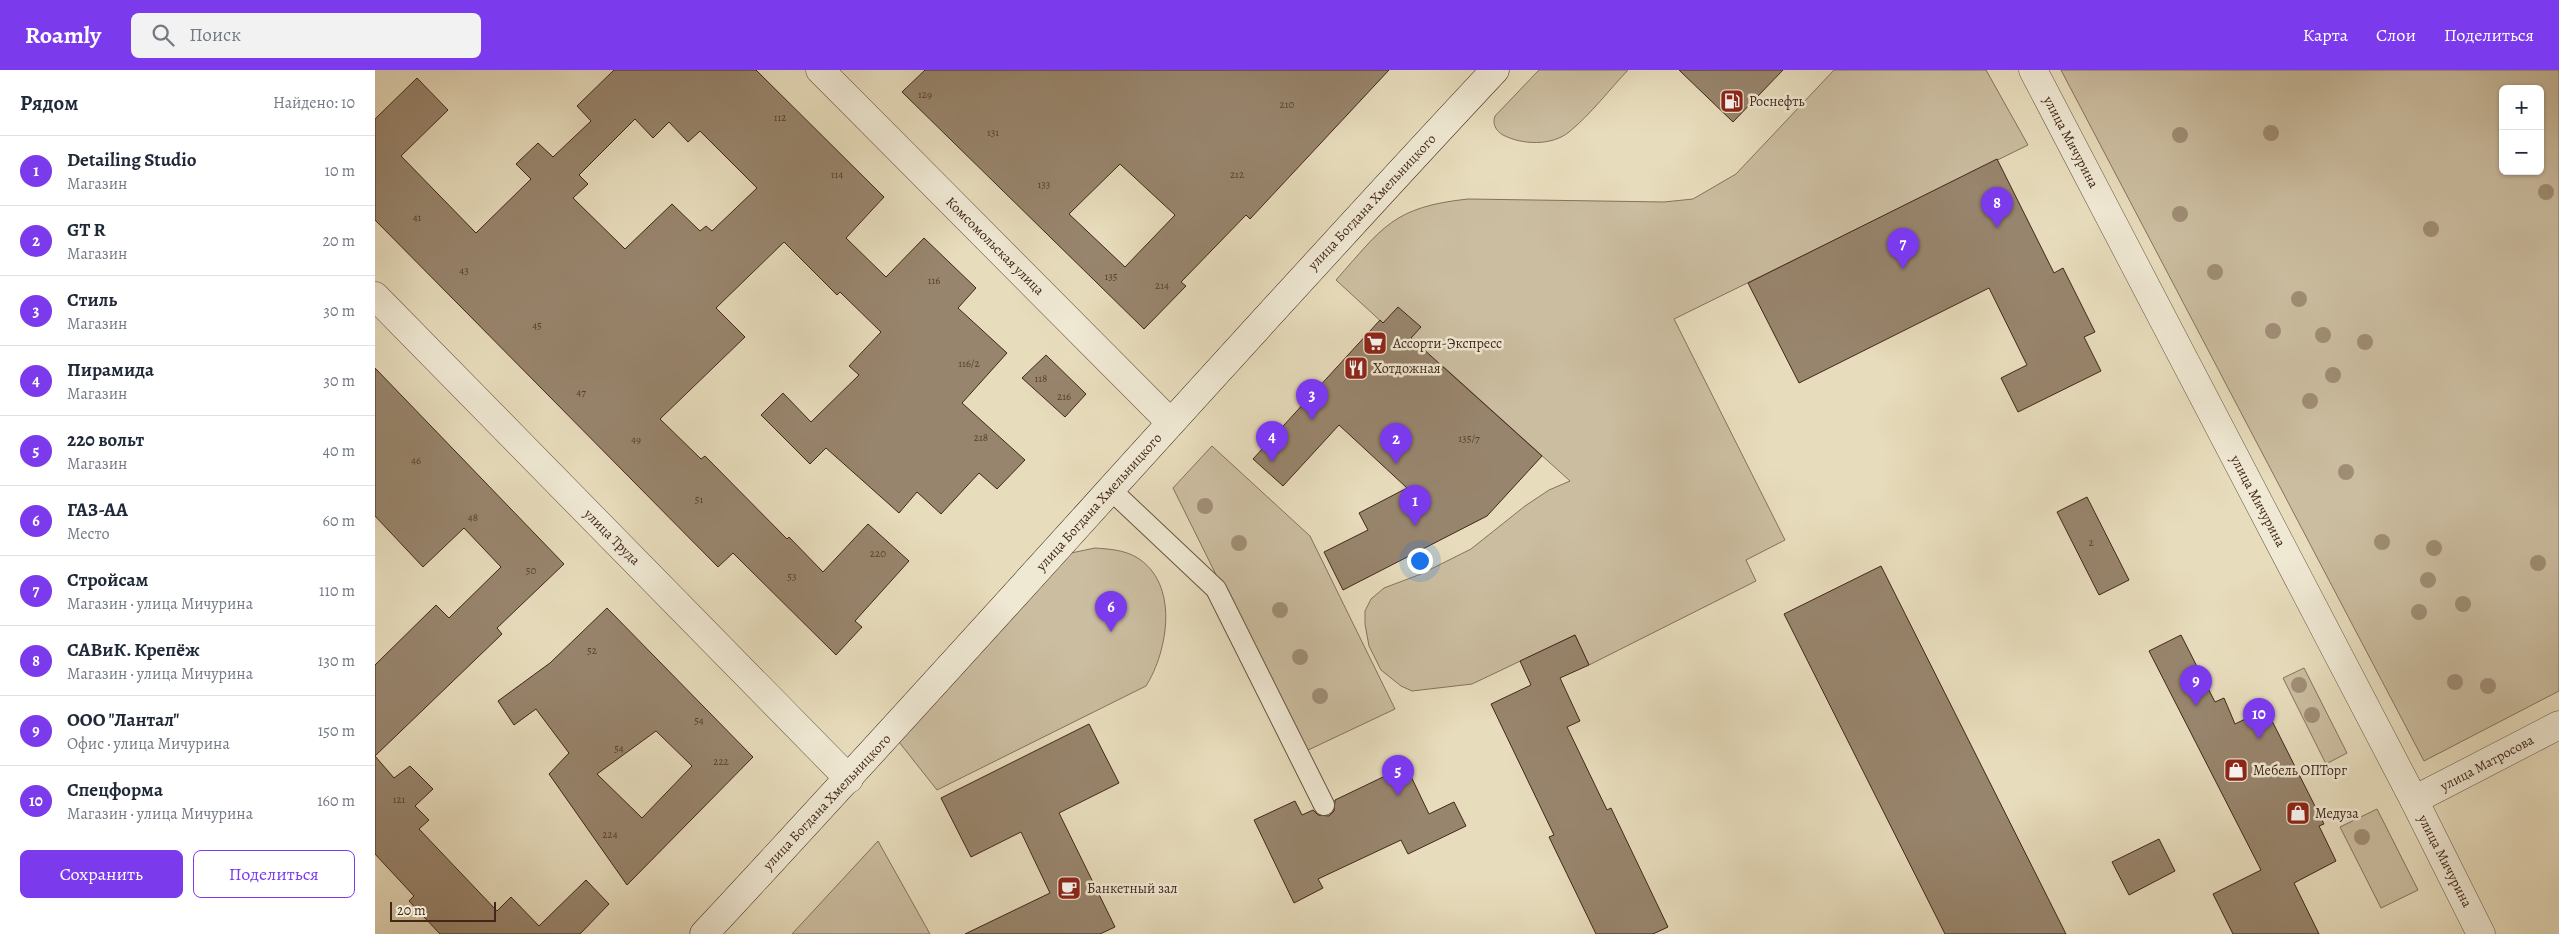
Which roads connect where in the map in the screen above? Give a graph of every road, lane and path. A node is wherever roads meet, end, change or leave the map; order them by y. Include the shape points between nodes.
1 (820, 70) edge
2 (1495, 70) edge
3 (2033, 70) edge
4 (375, 296) edge
5 (1170, 422) junction
6 (1110, 489) junction
7 (2559, 725) edge
8 (849, 779) junction
9 (2414, 800) junction
10 (1324, 805) dead end
11 (704, 934) edge
12 (2481, 934) edge

1 - 5 street, Комсомольская улица
2 - 5 street, улица Богдана Хмельницкого
3 - 9 street, улица Мичурина
4 - 8 street, улица Труда
5 - 6 street, улица Богдана Хмельницкого
6 - 8 street, улица Богдана Хмельницкого
6 - 10 lane via 1216,589
7 - 9 street, улица Матросова
8 - 11 street, улица Богдана Хмельницкого
9 - 12 street, улица Мичурина

